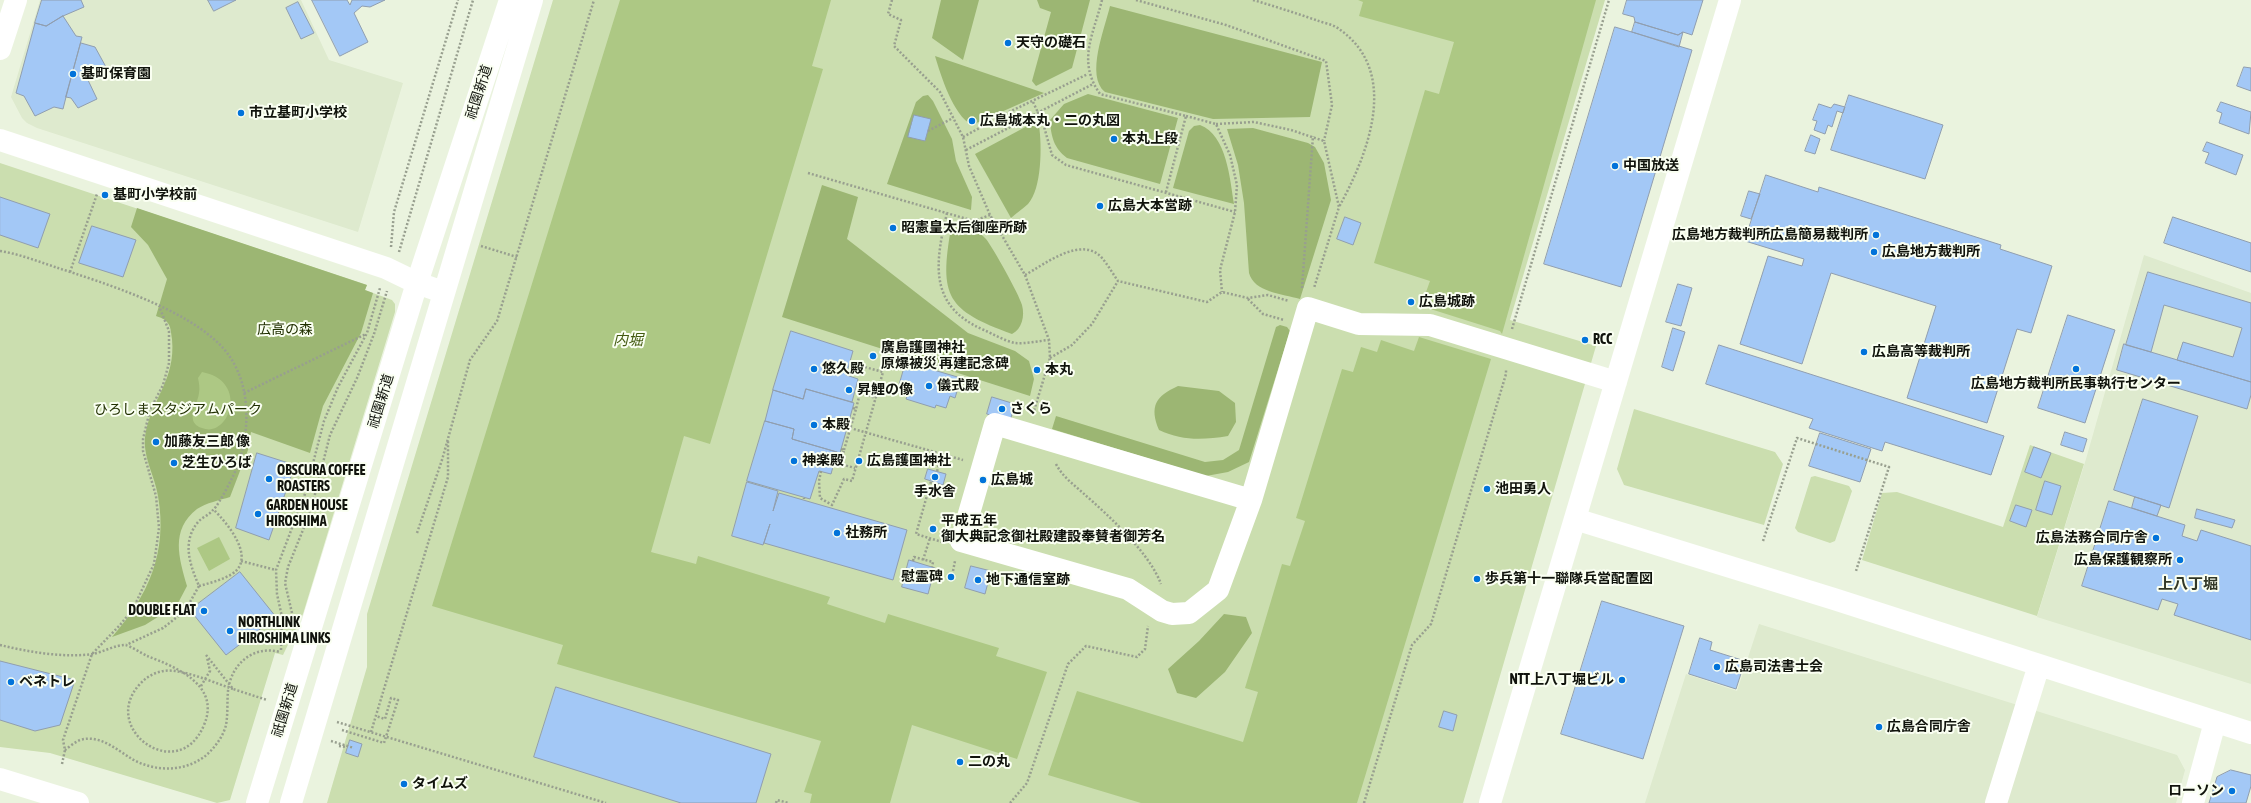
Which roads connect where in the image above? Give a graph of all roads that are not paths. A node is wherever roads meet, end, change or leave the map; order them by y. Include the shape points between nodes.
1 (16, 0) edge
2 (510, 0) edge
3 (532, 0) edge
4 (1730, 0) edge
5 (0, 49) edge
6 (0, 140) edge
7 (417, 283) junction
8 (443, 292) junction
9 (1616, 382) junction
10 (1251, 500) junction
11 (1575, 519) junction
12 (2039, 665) junction
13 (2215, 722) junction
14 (2251, 733) edge
15 (0, 779) edge
16 (78, 803) edge
17 (257, 803) edge
18 (291, 803) edge
19 (1490, 803) edge
20 (1996, 803) edge
21 (2193, 803) edge

1 - 5 main road
2 - 7 main road, 祇園新道
3 - 8 main road, 祇園新道
4 - 9 main road
6 - 7 main road via 388,270
7 - 8 main road
7 - 17 main road, 祇園新道
8 - 18 main road, 祇園新道
9 - 10 main road via 1430,325 1360,324 1297,309
9 - 11 main road
10 - 10 main road via 1218,590 1189,613 1172,614 1156,608 1128,588 961,541 996,424
11 - 12 main road
11 - 19 main road
12 - 13 main road
12 - 20 main road
13 - 14 main road
13 - 21 main road
15 - 16 main road

